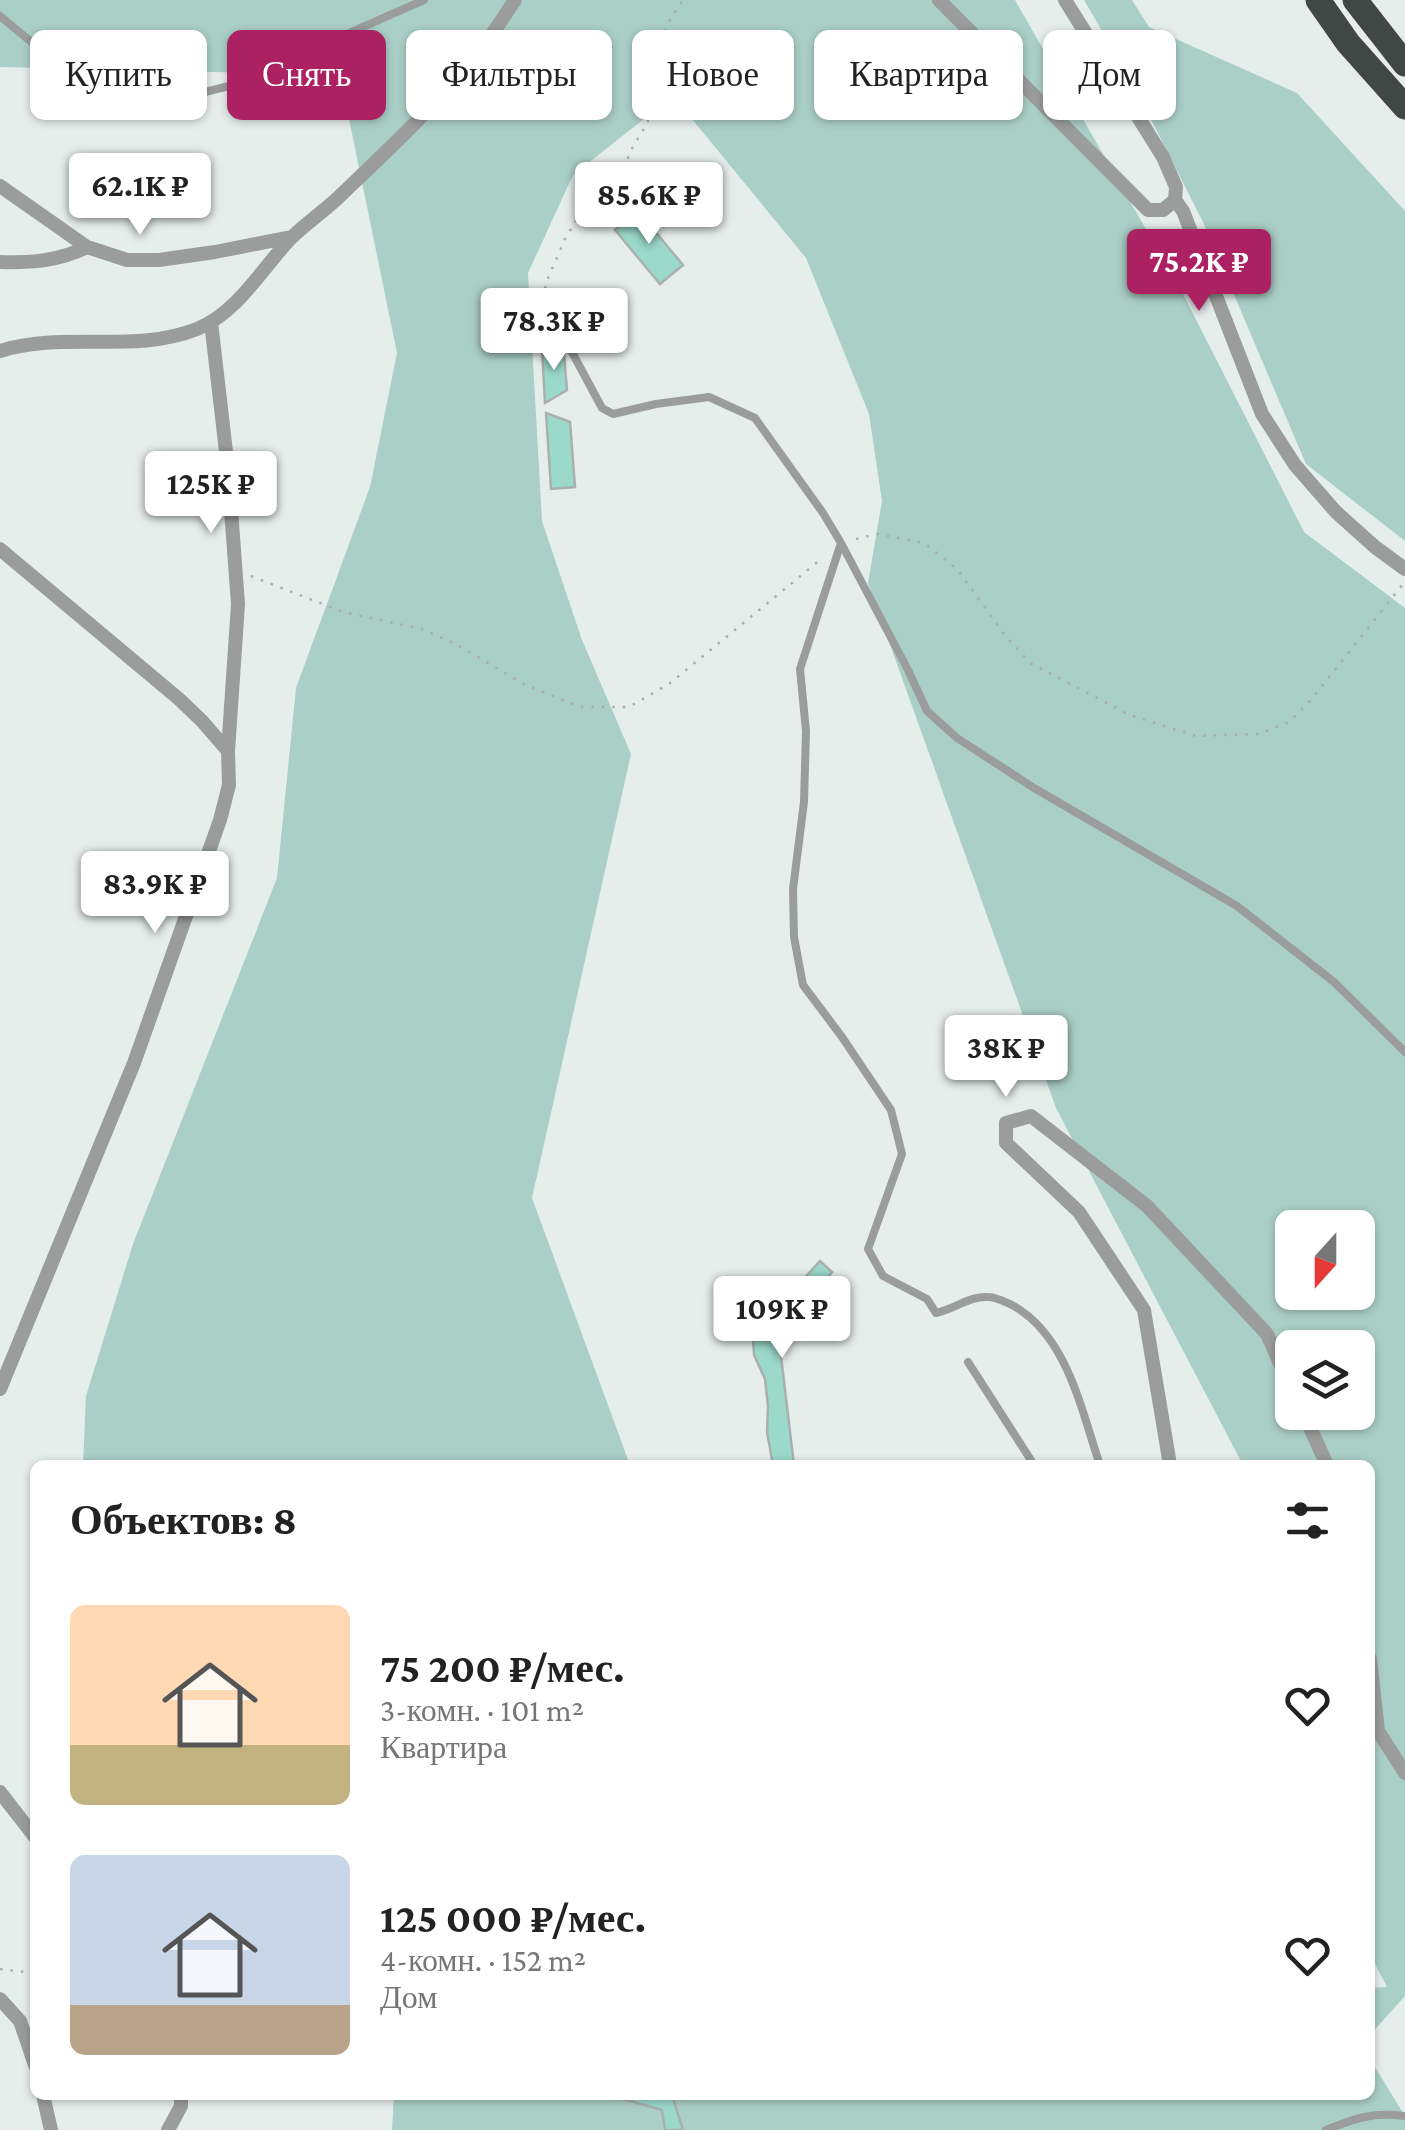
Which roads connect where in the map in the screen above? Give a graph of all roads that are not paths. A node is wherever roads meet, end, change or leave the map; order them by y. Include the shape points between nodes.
1 (424, 0) edge
2 (515, 0) edge
3 (939, 0) edge
4 (1066, 0) edge
5 (1318, 0) edge
6 (1355, 0) edge
7 (0, 16) edge
8 (1405, 64) edge
9 (1405, 107) edge
10 (0, 186) edge
11 (1175, 200) junction
12 (292, 237) junction
13 (88, 247) junction
14 (0, 262) edge
15 (211, 322) junction
16 (566, 341) road end
17 (0, 351) edge
18 (841, 543) junction
19 (0, 550) edge
20 (1405, 569) edge
21 (228, 751) junction
22 (1405, 1052) edge
23 (1275, 1352) edge
24 (968, 1362) dead end
25 (0, 1389) edge
26 (1311, 1430) edge
27 (1031, 1460) edge
28 (1098, 1460) edge
29 (1169, 1460) edge
30 (1325, 1460) edge
31 (1375, 1703) edge
32 (1405, 1773) edge
33 (0, 1792) edge
34 (30, 1831) edge
35 (0, 1999) edge
36 (30, 2051) edge
37 (44, 2100) edge
38 (182, 2100) edge
39 (1405, 2116) edge
40 (50, 2130) edge
41 (168, 2130) edge
42 (1326, 2130) edge

1 - 7 lane via 229,86 131,102 102,94
2 - 12 street via 476,56 404,134
3 - 11 street via 1148,210 1163,210
4 - 11 street via 1163,157
5 - 9 highway
6 - 8 highway
10 - 13 street
11 - 20 street via 1262,414 1336,512
12 - 13 street via 159,260 128,260
12 - 15 street
13 - 14 street via 39,262
15 - 17 street via 154,340
15 - 21 street via 238,604
16 - 18 lane via 602,408 613,414 709,397 755,418
18 - 22 lane via 937,720 1034,788 1237,906 1334,982
18 - 28 lane via 800,670 804,802 792,889 803,984 891,1110 902,1154 868,1248 884,1276 927,1298 936,1313 992,1296 1030,1317 1050,1337 1070,1378
19 - 21 street via 178,698
21 - 25 street via 220,820 134,1064
23 - 29 street via 1267,1334 1147,1206 1031,1116 1006,1123 1006,1143 1080,1212 1144,1310
24 - 27 lane
26 - 30 street
31 - 32 street via 1378,1730
33 - 34 street
35 - 36 street via 20,2022
37 - 40 street
38 - 41 street
39 - 42 lane via 1361,2116

